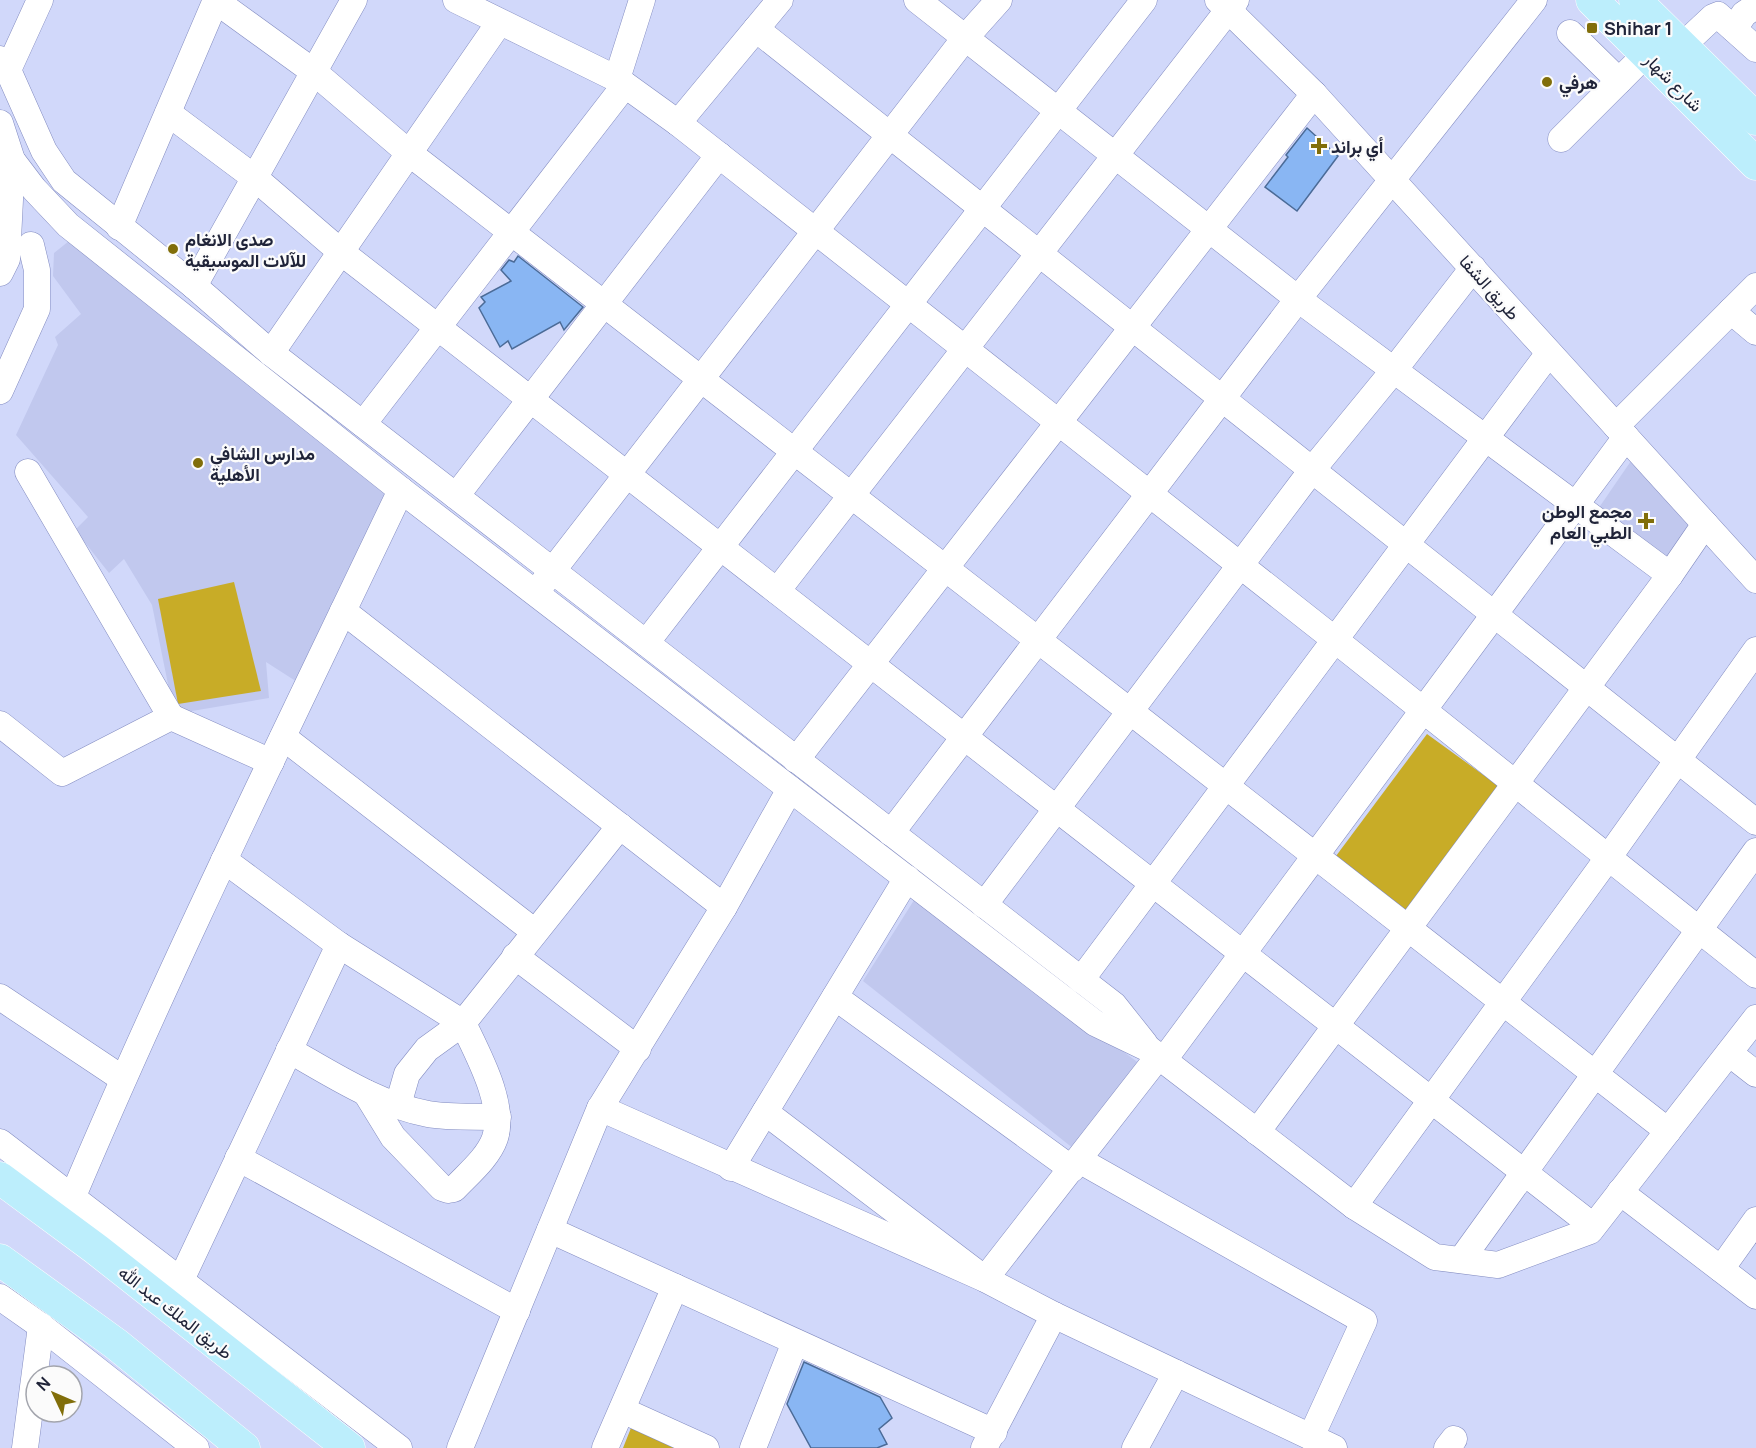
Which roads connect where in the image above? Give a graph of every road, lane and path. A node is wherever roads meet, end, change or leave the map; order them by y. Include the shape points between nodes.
1 (40, 0) edge
2 (216, 0) edge
3 (354, 0) edge
4 (456, 0) edge
5 (642, 0) edge
6 (780, 0) edge
7 (917, 0) edge
8 (999, 0) edge
9 (1144, 0) edge
10 (1534, 0) edge
11 (1592, 0) edge
12 (1635, 0) edge
13 (1227, 3) edge
14 (1756, 6) edge
15 (500, 23) junction
16 (756, 29) junction
17 (1734, 29) junction
18 (1570, 33) dead end
19 (965, 38) junction
20 (1682, 46) junction
21 (1756, 49) edge
22 (1646, 54) junction
23 (3, 59) edge
24 (314, 72) junction
25 (1619, 81) junction
26 (621, 82) junction
27 (1314, 93) junction
28 (1058, 111) junction
29 (168, 113) junction
30 (1756, 120) edge
31 (0, 123) edge
32 (678, 123) junction
33 (890, 135) junction
34 (1561, 138) dead end
35 (409, 153) junction
36 (719, 155) junction
37 (1114, 155) junction
38 (12, 160) junction
39 (1756, 164) edge
40 (255, 178) junction
41 (1393, 180) junction
42 (983, 208) junction
43 (68, 225) junction
44 (120, 227) junction
45 (1209, 229) junction
46 (816, 231) junction
47 (512, 232) junction
48 (31, 245) junction
49 (341, 252) junction
50 (1039, 253) junction
51 (3, 266) edge
52 (1473, 268) junction
53 (194, 286) junction
54 (1756, 286) edge
55 (1298, 299) junction
56 (604, 304) junction
57 (908, 304) junction
58 (1731, 311) junction
59 (438, 327) junction
60 (1132, 327) junction
61 (1756, 332) edge
62 (965, 349) junction
63 (271, 353) junction
64 (1549, 353) junction
65 (1394, 370) junction
66 (701, 379) junction
67 (0, 391) edge
68 (1222, 399) junction
69 (531, 400) junction
70 (1059, 422) junction
71 (363, 424) junction
72 (1621, 432) junction
73 (1486, 438) junction
74 (794, 452) junction
75 (1312, 470) junction
76 (28, 471) dead end
77 (627, 475) junction
78 (401, 490) junction
79 (1150, 494) junction
80 (456, 496) junction
81 (851, 496) junction
82 (1576, 505) junction
83 (1705, 524) junction
84 (1406, 544) junction
85 (721, 547) junction
86 (1240, 566) junction
87 (945, 569) junction
88 (552, 571) junction
89 (1670, 575) junction
90 (1756, 580) edge
91 (777, 591) junction
92 (535, 593) junction
93 (343, 611) junction
94 (1494, 614) junction
95 (1334, 639) junction
96 (1038, 641) junction
97 (646, 644) junction
98 (1756, 650) edge
99 (871, 664) junction
100 (1587, 688) junction
101 (1423, 710) junction
102 (1131, 712) junction
103 (171, 717) junction
104 (0, 724) edge
105 (283, 737) junction
106 (965, 737) junction
107 (796, 760) junction
108 (1678, 760) junction
109 (271, 762) junction
110 (1515, 784) junction
111 (1225, 787) junction
112 (790, 789) junction
113 (1058, 810) junction
114 (1756, 822) edge
115 (620, 826) junction
116 (891, 833) junction
117 (1756, 851) edge
118 (1315, 857) junction
119 (1608, 858) junction
120 (224, 860) junction
121 (907, 878) junction
122 (1153, 883) junction
123 (984, 905) junction
124 (724, 907) junction
125 (1408, 929) junction
126 (1699, 930) junction
127 (535, 933) junction
128 (339, 945) junction
129 (1243, 954) junction
130 (516, 956) junction
131 (1756, 975) edge
132 (1081, 980) junction
133 (0, 997) edge
134 (835, 997) junction
135 (1502, 1003) junction
136 (1756, 1018) edge
137 (463, 1023) junction
138 (1336, 1026) junction
139 (638, 1049) junction
140 (289, 1050) junction
141 (1729, 1053) junction
142 (1157, 1056) junction
143 (1756, 1074) edge
144 (1595, 1075) junction
145 (123, 1079) junction
146 (366, 1093) junction
147 (1431, 1100) junction
148 (398, 1105) junction
149 (600, 1108) junction
150 (765, 1112) junction
151 (498, 1117) junction
152 (1668, 1131) junction
153 (1257, 1132) junction
154 (0, 1142) edge
155 (238, 1158) junction
156 (1075, 1164) junction
157 (731, 1168) junction
158 (1524, 1173) junction
159 (0, 1178) edge
160 (1620, 1192) junction
161 (73, 1196) junction
162 (1354, 1206) junction
163 (1756, 1220) edge
164 (1593, 1226) junction
165 (550, 1230) junction
166 (0, 1260) edge
167 (1461, 1260) junction
168 (1721, 1269) junction
169 (985, 1279) junction
170 (180, 1280) junction
171 (675, 1287) junction
172 (1756, 1296) edge
173 (0, 1297) edge
174 (517, 1311) junction
175 (1054, 1315) junction
176 (41, 1326) junction
177 (795, 1342) junction
178 (1176, 1373) junction
179 (622, 1410) junction
180 (989, 1440) edge
181 (1322, 1443) edge
182 (26, 1448) edge
183 (196, 1448) edge
184 (244, 1448) edge
185 (349, 1448) edge
186 (399, 1448) edge
187 (459, 1448) edge
188 (605, 1448) edge
189 (706, 1448) edge
190 (753, 1448) edge
191 (1135, 1448) edge

1 - 23 street
2 - 24 street
2 - 29 street
3 - 24 street
4 - 15 street
5 - 26 street
6 - 16 street
7 - 19 street
8 - 19 street
9 - 28 street
10 - 41 street
11 - 22 main road, شارع شهار
12 - 20 main road, شارع شهار
13 - 27 street, طريق الشفا
13 - 37 street
14 - 17 street via 1744,14
15 - 26 street
15 - 35 street
16 - 32 street
16 - 33 street
17 - 20 street via 1718,15
17 - 21 street
18 - 25 street
19 - 28 street
19 - 33 street
20 - 30 main road, شارع شهار
22 - 25 street
22 - 39 main road, شارع شهار
23 - 44 street via 44,151 64,181
24 - 35 street
24 - 40 street
25 - 34 street
26 - 32 street
26 - 47 street
27 - 41 street, طريق الشفا
27 - 45 street
28 - 37 street
28 - 42 street
29 - 40 street
29 - 44 street
31 - 38 street
32 - 36 street
33 - 42 street
33 - 46 street
35 - 47 street
35 - 49 street
36 - 46 street
36 - 56 street
37 - 45 street
37 - 50 street
38 - 43 street
38 - 51 street
40 - 49 street
40 - 53 street
41 - 52 street, طريق الشفا
41 - 55 street
42 - 50 street
42 - 57 street
43 - 48 street
43 - 78 street
44 - 53 street
45 - 55 street
45 - 60 street
46 - 57 street
46 - 66 street
47 - 56 street
47 - 59 street
48 - 51 street
48 - 67 street via 37,270 37,309
49 - 59 street
49 - 63 street
50 - 60 street
50 - 62 street
52 - 64 street, طريق الشفا
52 - 65 street
53 - 63 street
54 - 58 street
55 - 65 street
55 - 68 street
56 - 66 street
56 - 69 street
57 - 62 street
57 - 74 street
58 - 61 street
58 - 72 street
59 - 69 street
59 - 71 street
60 - 68 street
60 - 70 street
62 - 70 street
62 - 81 street
63 - 71 street
64 - 72 street, طريق الشفا
64 - 73 street
65 - 73 street
65 - 75 street
66 - 74 street
66 - 77 street
68 - 75 street
68 - 79 street
69 - 77 street
69 - 80 street
70 - 79 street
70 - 87 street
71 - 80 street
72 - 82 street
72 - 83 street, طريق الشفا
73 - 82 street
73 - 84 street
74 - 81 street
74 - 85 street
75 - 84 street
75 - 86 street
76 - 103 street
77 - 85 street
77 - 88 street
78 - 92 street
78 - 93 street
79 - 86 street
79 - 96 street
80 - 88 street
81 - 87 street
81 - 91 street
82 - 89 street
82 - 94 street
83 - 89 street
83 - 90 street, طريق الشفا
84 - 94 street
84 - 95 street
85 - 91 street
85 - 97 street
86 - 95 street
86 - 102 street
87 - 96 street
87 - 99 street
88 - 92 street
88 - 97 street
89 - 100 street
91 - 99 street
92 - 112 street
93 - 105 street
93 - 115 street
94 - 100 street
94 - 101 street
95 - 101 street
95 - 111 street
96 - 102 street
96 - 106 street
97 - 107 street
98 - 108 street
99 - 106 street
99 - 107 street
100 - 108 street
100 - 110 street
101 - 110 street
101 - 118 street
102 - 111 street
102 - 113 street
103 - 104 street via 62,773
103 - 109 street
105 - 109 street
105 - 127 street
106 - 113 street
106 - 116 street
107 - 116 street
108 - 114 street
108 - 119 street
109 - 120 street
110 - 119 street
110 - 125 street
111 - 118 street
111 - 122 street
112 - 121 street
112 - 124 street
113 - 122 street
113 - 123 street
115 - 124 street
115 - 127 street
116 - 123 street
117 - 126 street
118 - 125 street
118 - 129 street
119 - 126 street
119 - 135 street
120 - 128 street
120 - 145 street
121 - 134 street
121 - 142 street via 1095,1023
122 - 129 street
122 - 132 street
123 - 132 street
124 - 139 street
125 - 135 street
125 - 138 street
126 - 131 street
126 - 144 street
127 - 130 street
128 - 137 street
128 - 140 street
129 - 138 street
129 - 142 street
130 - 137 street
130 - 139 street
132 - 142 street via 1114,1005
133 - 145 street
134 - 150 street
134 - 156 street
135 - 144 street
135 - 147 street
136 - 141 street
137 - 148 street via 427,1049 407,1074
137 - 151 street via 488,1075
138 - 147 street
138 - 153 street
139 - 149 street
140 - 146 street
140 - 155 street
141 - 143 street
141 - 152 street
142 - 153 street
142 - 156 street
144 - 152 street
144 - 158 street
145 - 161 street
146 - 148 street
146 - 151 street via 393,1137 448,1190 454,1189 482,1159 495,1138
147 - 158 street
147 - 162 street
148 - 151 street via 429,1114
149 - 157 street
149 - 165 street
150 - 157 street
150 - 169 street
152 - 160 street
153 - 162 street
154 - 161 street
155 - 170 street
155 - 174 street
156 - 169 street
156 - 181 street via 1364,1321
157 - 169 street
158 - 164 street
158 - 167 street
159 - 185 main road, طريق الملك عبد الله
160 - 164 street
160 - 168 street
161 - 170 street
162 - 167 street via 1435,1257
163 - 168 street
164 - 167 street via 1590,1231 1498,1265
165 - 171 street
165 - 174 street
166 - 184 main road via 116,1344
168 - 172 street
169 - 175 street
170 - 186 street
171 - 177 street
171 - 179 street
173 - 176 street
174 - 187 street
175 - 178 street
175 - 180 street
176 - 182 street
176 - 183 street
177 - 180 street
177 - 190 street
178 - 181 street
178 - 191 street
179 - 188 street
179 - 189 street

